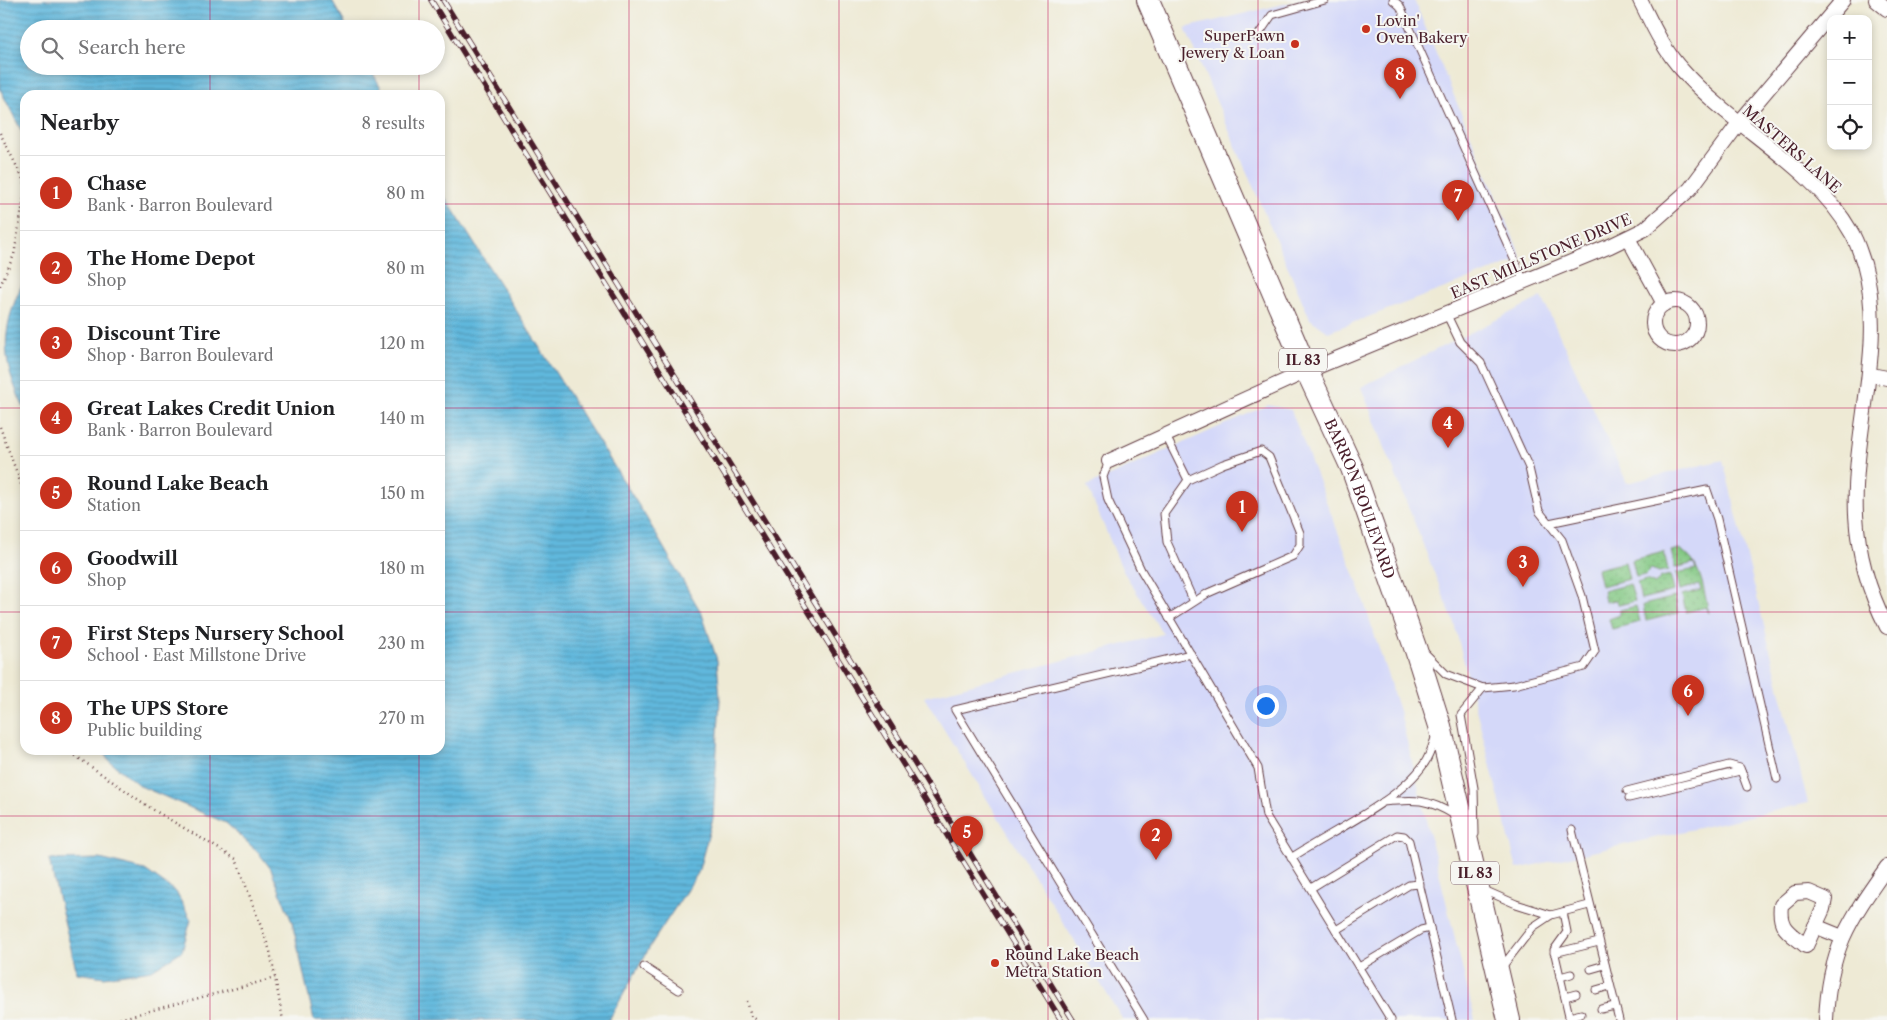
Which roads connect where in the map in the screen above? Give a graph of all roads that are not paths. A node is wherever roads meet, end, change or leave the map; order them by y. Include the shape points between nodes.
1 (1148, 0) edge
2 (1325, 0) edge
3 (1393, 0) edge
4 (1640, 0) edge
5 (1843, 0) edge
6 (1876, 0) edge
7 (1887, 9) edge
8 (1257, 37) dead end
9 (1738, 123) junction
10 (1628, 238) junction
11 (1524, 281) junction
12 (1664, 304) dead end
13 (1446, 313) junction
14 (1307, 371) junction
15 (1871, 375) junction
16 (1887, 378) edge
17 (1166, 436) junction
18 (1109, 461) joint
19 (1188, 480) junction
20 (1549, 523) junction
21 (1194, 602) junction
22 (1169, 618) junction
23 (1887, 626) edge
24 (1414, 642) junction
25 (1191, 654) junction
26 (1484, 688) junction
27 (1440, 726) junction
28 (1777, 779) dead end
29 (1747, 787) dead end
30 (1628, 794) dead end
31 (1382, 802) junction
32 (1463, 820) junction
33 (1572, 830) dead end
34 (1291, 858) junction
35 (1887, 866) edge
36 (1420, 884) junction
37 (1478, 885) junction
38 (1311, 888) junction
39 (1589, 905) junction
40 (1563, 912) junction
41 (1551, 915) junction
42 (1815, 926) dead end
43 (1430, 928) junction
44 (1336, 930) junction
45 (1842, 937) junction
46 (1599, 942) junction
47 (1554, 953) junction
48 (1605, 966) junction
49 (644, 967) dead end
50 (1359, 967) junction
51 (1591, 969) dead end
52 (1571, 974) dead end
53 (1499, 976) junction
54 (1560, 977) junction
55 (1610, 986) junction
56 (678, 990) dead end
57 (1596, 990) dead end
58 (1576, 994) dead end
59 (1565, 997) junction
60 (1615, 1006) junction
61 (1601, 1009) dead end
62 (1581, 1014) dead end
63 (1570, 1019) edge
64 (1144, 1020) edge
65 (1391, 1020) edge
66 (1452, 1020) edge
67 (1509, 1020) edge
68 (1619, 1020) edge
69 (1826, 1020) edge

1 - 14 main road, BARRON BOULEVARD / IL 83
2 - 8 lane via 1272,15
3 - 11 lane via 1400,6
4 - 9 street, MASTERS LANE via 1682,70
5 - 9 street, EAST MILLSTONE DRIVE
6 - 7 street
9 - 10 street, EAST MILLSTONE DRIVE via 1690,189 1653,223
9 - 15 street, MASTERS LANE via 1817,188 1852,233 1872,298
10 - 11 street, EAST MILLSTONE DRIVE
10 - 12 street
11 - 13 street, EAST MILLSTONE DRIVE
13 - 14 street, EAST MILLSTONE DRIVE
13 - 20 lane via 1460,342 1481,363 1490,380 1529,468 1539,511
14 - 17 street, EAST MILLSTONE DRIVE
14 - 24 main road, BARRON BOULEVARD / IL 83 via 1352,468
15 - 16 street
15 - 23 street, MASTERS LANE via 1856,515 1873,600
17 - 18 street, EAST MILLSTONE DRIVE
17 - 19 lane
18 - 22 lane via 1103,477 1108,500 1141,570
19 - 21 lane via 1164,514 1167,542
19 - 21 lane via 1260,451 1269,457 1300,533 1300,545 1293,556
20 - 26 lane via 1562,540 1582,596 1595,652 1584,667 1514,685
20 - 28 lane via 1707,490 1717,519
21 - 22 lane
22 - 25 lane
24 - 26 lane via 1446,674
24 - 27 main road, BARRON BOULEVARD / IL 83
25 - 34 lane via 1258,768 1266,816
25 - 64 lane via 956,710
26 - 37 lane via 1461,715 1474,788
27 - 31 lane via 1425,763 1414,777
27 - 32 main road, BARRON BOULEVARD / IL 83
29 - 30 lane via 1740,768 1729,765
31 - 32 lane via 1416,799 1440,806
31 - 34 lane
32 - 37 main road, BARRON BOULEVARD / IL 83
33 - 39 lane
34 - 38 lane
35 - 45 street
36 - 38 lane via 1410,841 1397,835
36 - 43 lane
36 - 44 lane via 1410,885
37 - 41 lane via 1516,904
37 - 53 main road, BARRON BOULEVARD / IL 83
38 - 44 lane
39 - 40 lane
39 - 46 lane
40 - 41 lane
40 - 47 lane via 1567,932
41 - 53 lane via 1518,943
42 - 45 street
43 - 50 lane via 1421,930
43 - 66 lane
44 - 50 lane
45 - 69 street via 1831,966
46 - 47 lane
46 - 48 lane
47 - 54 lane
48 - 51 lane
48 - 55 lane
49 - 56 lane
50 - 65 lane
52 - 54 lane
53 - 67 main road, BARRON BOULEVARD / IL 83
54 - 59 lane
55 - 57 lane
55 - 60 lane
58 - 59 lane
59 - 63 lane
60 - 61 lane
60 - 68 lane
62 - 63 lane

